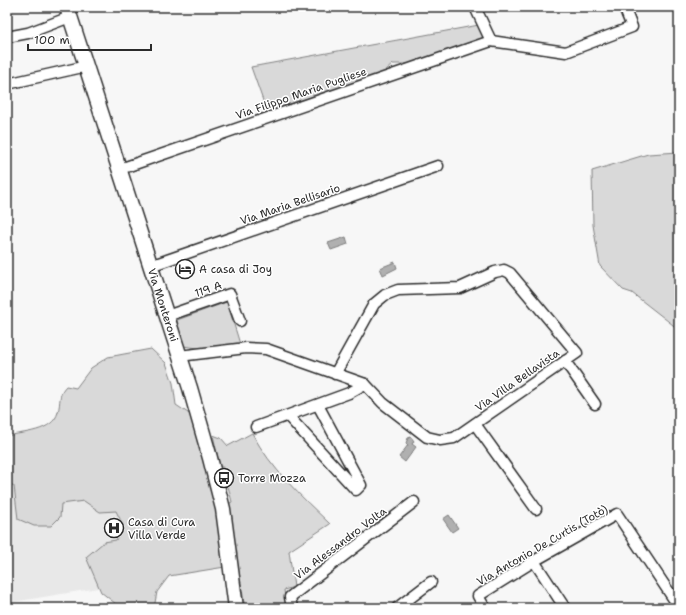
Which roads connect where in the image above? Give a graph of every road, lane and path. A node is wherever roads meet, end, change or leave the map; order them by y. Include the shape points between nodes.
1 (475, 7) edge
2 (624, 7) edge
3 (69, 12) edge
4 (7, 37) edge
5 (491, 41) junction
6 (87, 66) junction
7 (7, 84) edge
8 (438, 166) dead end
9 (120, 169) junction
10 (150, 266) junction
11 (167, 316) junction
12 (240, 321) dead end
13 (179, 356) junction
14 (565, 361) junction
15 (335, 374) junction
16 (365, 384) junction
17 (595, 404) dead end
18 (318, 405) junction
19 (288, 416) junction
20 (475, 424) junction
21 (256, 427) dead end
22 (414, 502) dead end
23 (536, 509) dead end
24 (534, 561) junction
25 (430, 582) dead end
26 (676, 606) edge
27 (236, 608) edge
28 (292, 608) edge
29 (397, 608) edge
30 (485, 608) edge
31 (564, 608) edge

1 - 5 street
2 - 5 street via 632,27 566,52
3 - 4 street via 28,33
3 - 6 main road, Via Monteroni
5 - 9 street, Via Filippo Maria Pugliese
6 - 7 street
6 - 9 main road, Via Monteroni
8 - 10 street, Via Maria Bellisario
9 - 10 main road, Via Monteroni
10 - 11 main road, Via Monteroni
11 - 12 street, 119 A via 230,294
11 - 13 main road, Via Monteroni
13 - 15 street, Via Villa Bellavista via 246,348 266,349
13 - 27 main road, Via Monteroni via 223,509
14 - 15 street, Via Villa Bellavista via 577,353 510,273 504,270 460,288 398,290 386,295 374,304
14 - 17 street
14 - 20 street, Via Villa Bellavista
15 - 16 street, Via Villa Bellavista
16 - 18 street
16 - 20 street, Via Villa Bellavista via 384,403 427,437 440,440 454,438
18 - 19 street
18 - 19 street via 361,485 356,490
19 - 21 street
20 - 23 street
22 - 28 street, Via Alessandro Volta via 290,597
24 - 26 street, Via Antonio De Curtis (Totò) via 618,514
24 - 30 street, Via Antonio De Curtis (Totò) via 478,596
24 - 31 street
25 - 29 street

